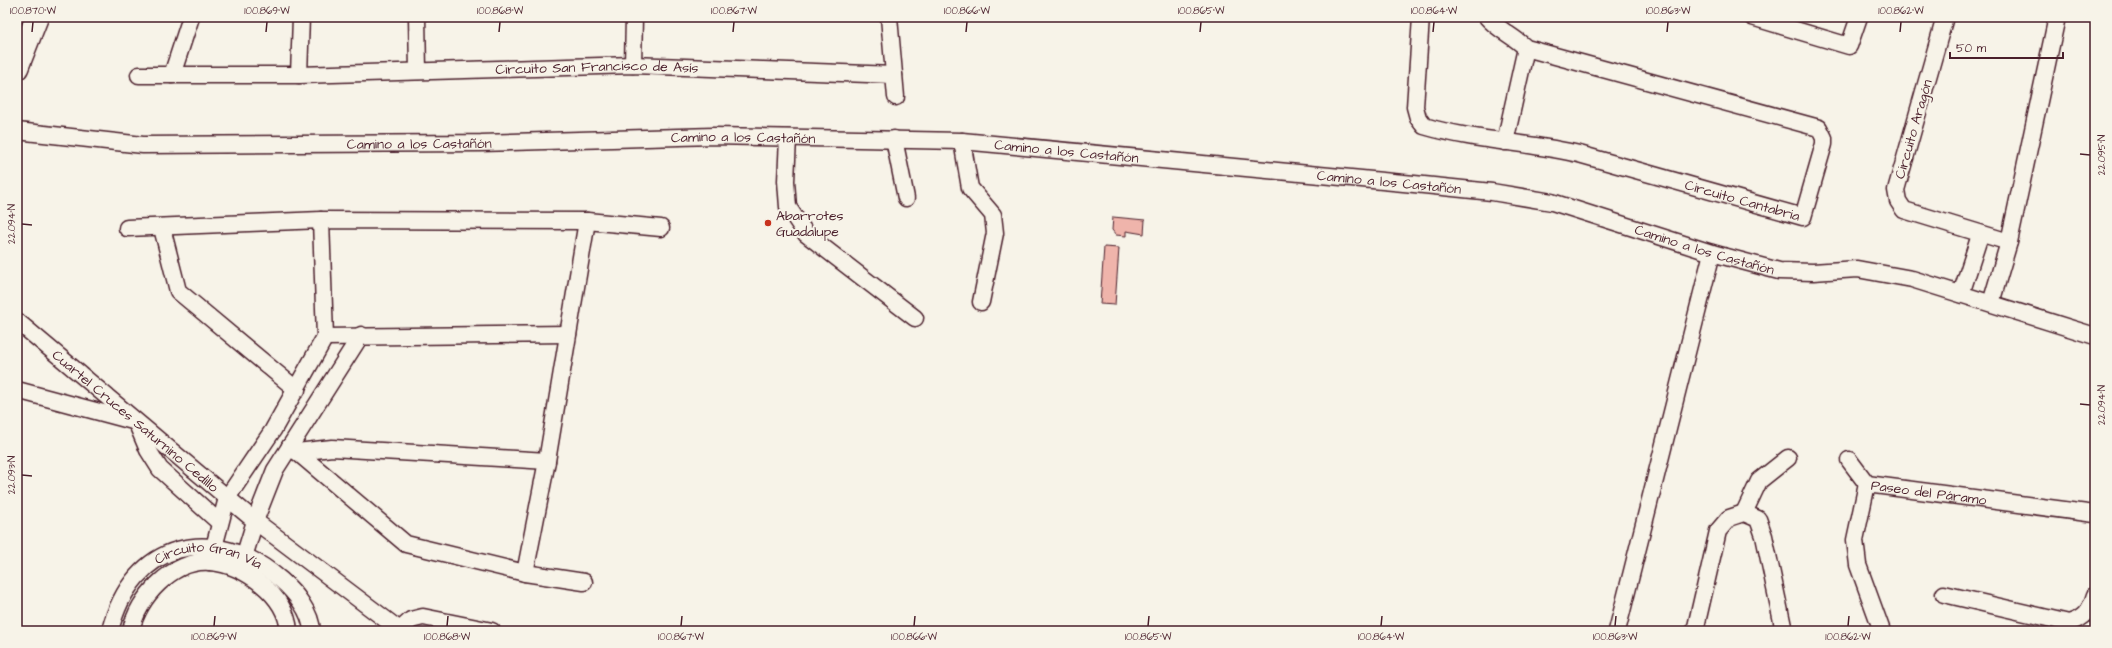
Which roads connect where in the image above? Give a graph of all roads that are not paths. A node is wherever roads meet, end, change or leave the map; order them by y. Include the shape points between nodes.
1 (38, 17) edge
2 (191, 17) edge
3 (301, 17) edge
4 (417, 17) edge
5 (634, 17) edge
6 (889, 17) edge
7 (1421, 17) edge
8 (1487, 17) edge
9 (1752, 17) edge
10 (1860, 17) edge
11 (1945, 17) edge
12 (2057, 17) edge
13 (1526, 48) junction
14 (633, 65) junction
15 (17, 68) edge
16 (418, 71) junction
17 (172, 75) junction
18 (299, 75) junction
19 (894, 75) junction
20 (139, 76) dead end
21 (896, 97) dead end
22 (17, 131) edge
23 (788, 138) junction
24 (894, 140) junction
25 (962, 141) junction
26 (1506, 142) junction
27 (906, 198) dead end
28 (322, 220) junction
29 (587, 221) junction
30 (127, 228) dead end
31 (162, 228) junction
32 (661, 228) dead end
33 (1980, 235) junction
34 (2009, 242) junction
35 (1712, 253) junction
36 (1961, 294) junction
37 (980, 302) dead end
38 (1991, 303) junction
39 (915, 318) dead end
40 (17, 321) edge
41 (568, 334) junction
42 (361, 335) junction
43 (2095, 336) edge
44 (326, 337) junction
45 (17, 390) edge
46 (297, 390) junction
47 (137, 422) junction
48 (294, 449) junction
49 (1788, 458) dead end
50 (1849, 460) dead end
51 (546, 461) junction
52 (1867, 484) junction
53 (227, 498) junction
54 (1744, 513) junction
55 (2095, 514) edge
56 (254, 521) junction
57 (220, 523) junction
58 (214, 546) junction
59 (245, 555) junction
60 (210, 562) junction
61 (240, 570) junction
62 (525, 572) junction
63 (584, 582) dead end
64 (1944, 594) dead end
65 (2095, 595) edge
66 (401, 630) edge
67 (110, 631) edge
68 (131, 631) edge
69 (289, 631) edge
70 (312, 631) edge
71 (492, 631) edge
72 (1618, 631) edge
73 (1695, 631) edge
74 (1784, 631) edge
75 (1882, 631) edge

1 - 15 main road
2 - 17 street
3 - 18 street
4 - 16 street
5 - 14 street
6 - 19 street
7 - 26 street, Circuito Cantabria via 1415,107 1418,118 1424,126 1437,130
8 - 13 street, Circuito Cantabria
9 - 10 street via 1849,46
11 - 33 street, Circuito Aragón via 1896,190 1898,201 1904,210
12 - 34 street
13 - 26 street
13 - 26 street, Circuito Cantabria via 1813,125 1822,133 1824,144 1803,217 1579,154 1551,147
14 - 16 street, Circuito San Francisco de Asís
14 - 19 street, Circuito San Francisco de Asís
16 - 18 street, Circuito San Francisco de Asís
17 - 18 street, Circuito San Francisco de Asís
17 - 20 street, Circuito San Francisco de Asís
19 - 21 street
22 - 23 street, Camino a los Castañón via 143,145 481,144 713,136
23 - 24 street, Camino a los Castañón
23 - 39 street via 788,207 806,234
24 - 25 street, Camino a los Castañón
24 - 27 street
25 - 35 street, Camino a los Castañón via 1492,192 1552,202
25 - 37 street via 970,188 993,215 995,233
28 - 29 street
28 - 31 street
28 - 44 street
29 - 32 street
29 - 41 street
30 - 31 street
31 - 46 street via 178,291
33 - 34 street, Circuito Aragón
33 - 36 street
34 - 38 street
35 - 36 street, Camino a los Castañón via 1779,271 1857,269 1912,279
35 - 72 street
36 - 38 street, Camino a los Castañón
38 - 43 street, Camino a los Castañón
40 - 47 street, Cuartel Cruces Saturnino Cedillo
41 - 42 street
41 - 51 street
42 - 44 street
42 - 48 street
44 - 46 street
45 - 47 street
46 - 53 street
47 - 53 street, Cuartel Cruces Saturnino Cedillo
47 - 57 street via 148,450 160,469
48 - 51 street via 332,448
48 - 56 street via 275,470
48 - 62 street via 406,544
49 - 54 street via 1759,481
50 - 52 street
51 - 62 street
52 - 55 street, Paseo del Páramo
52 - 75 street, Paseo del Páramo via 1855,540 1857,559
53 - 56 street, Cuartel Cruces Saturnino Cedillo
53 - 57 street
54 - 73 street via 1729,518 1718,531
54 - 74 street via 1758,519 1760,524
56 - 59 street
56 - 66 street, Cuartel Cruces Saturnino Cedillo
57 - 58 street
58 - 59 street, Circuito Gran Vía
58 - 60 street
58 - 67 street, Circuito Gran Vía via 190,546 170,552 153,562 140,573 126,591
59 - 61 street
59 - 70 street, Circuito Gran Vía via 261,563 293,590 312,626
60 - 61 street, Circuito Gran Vía
60 - 68 street, Circuito Gran Vía via 188,566 169,574 149,593 139,609
61 - 69 street, Circuito Gran Vía via 264,586 280,604
62 - 63 street
64 - 65 street via 2069,623 2082,619 2090,611
66 - 71 street via 411,620 423,617

